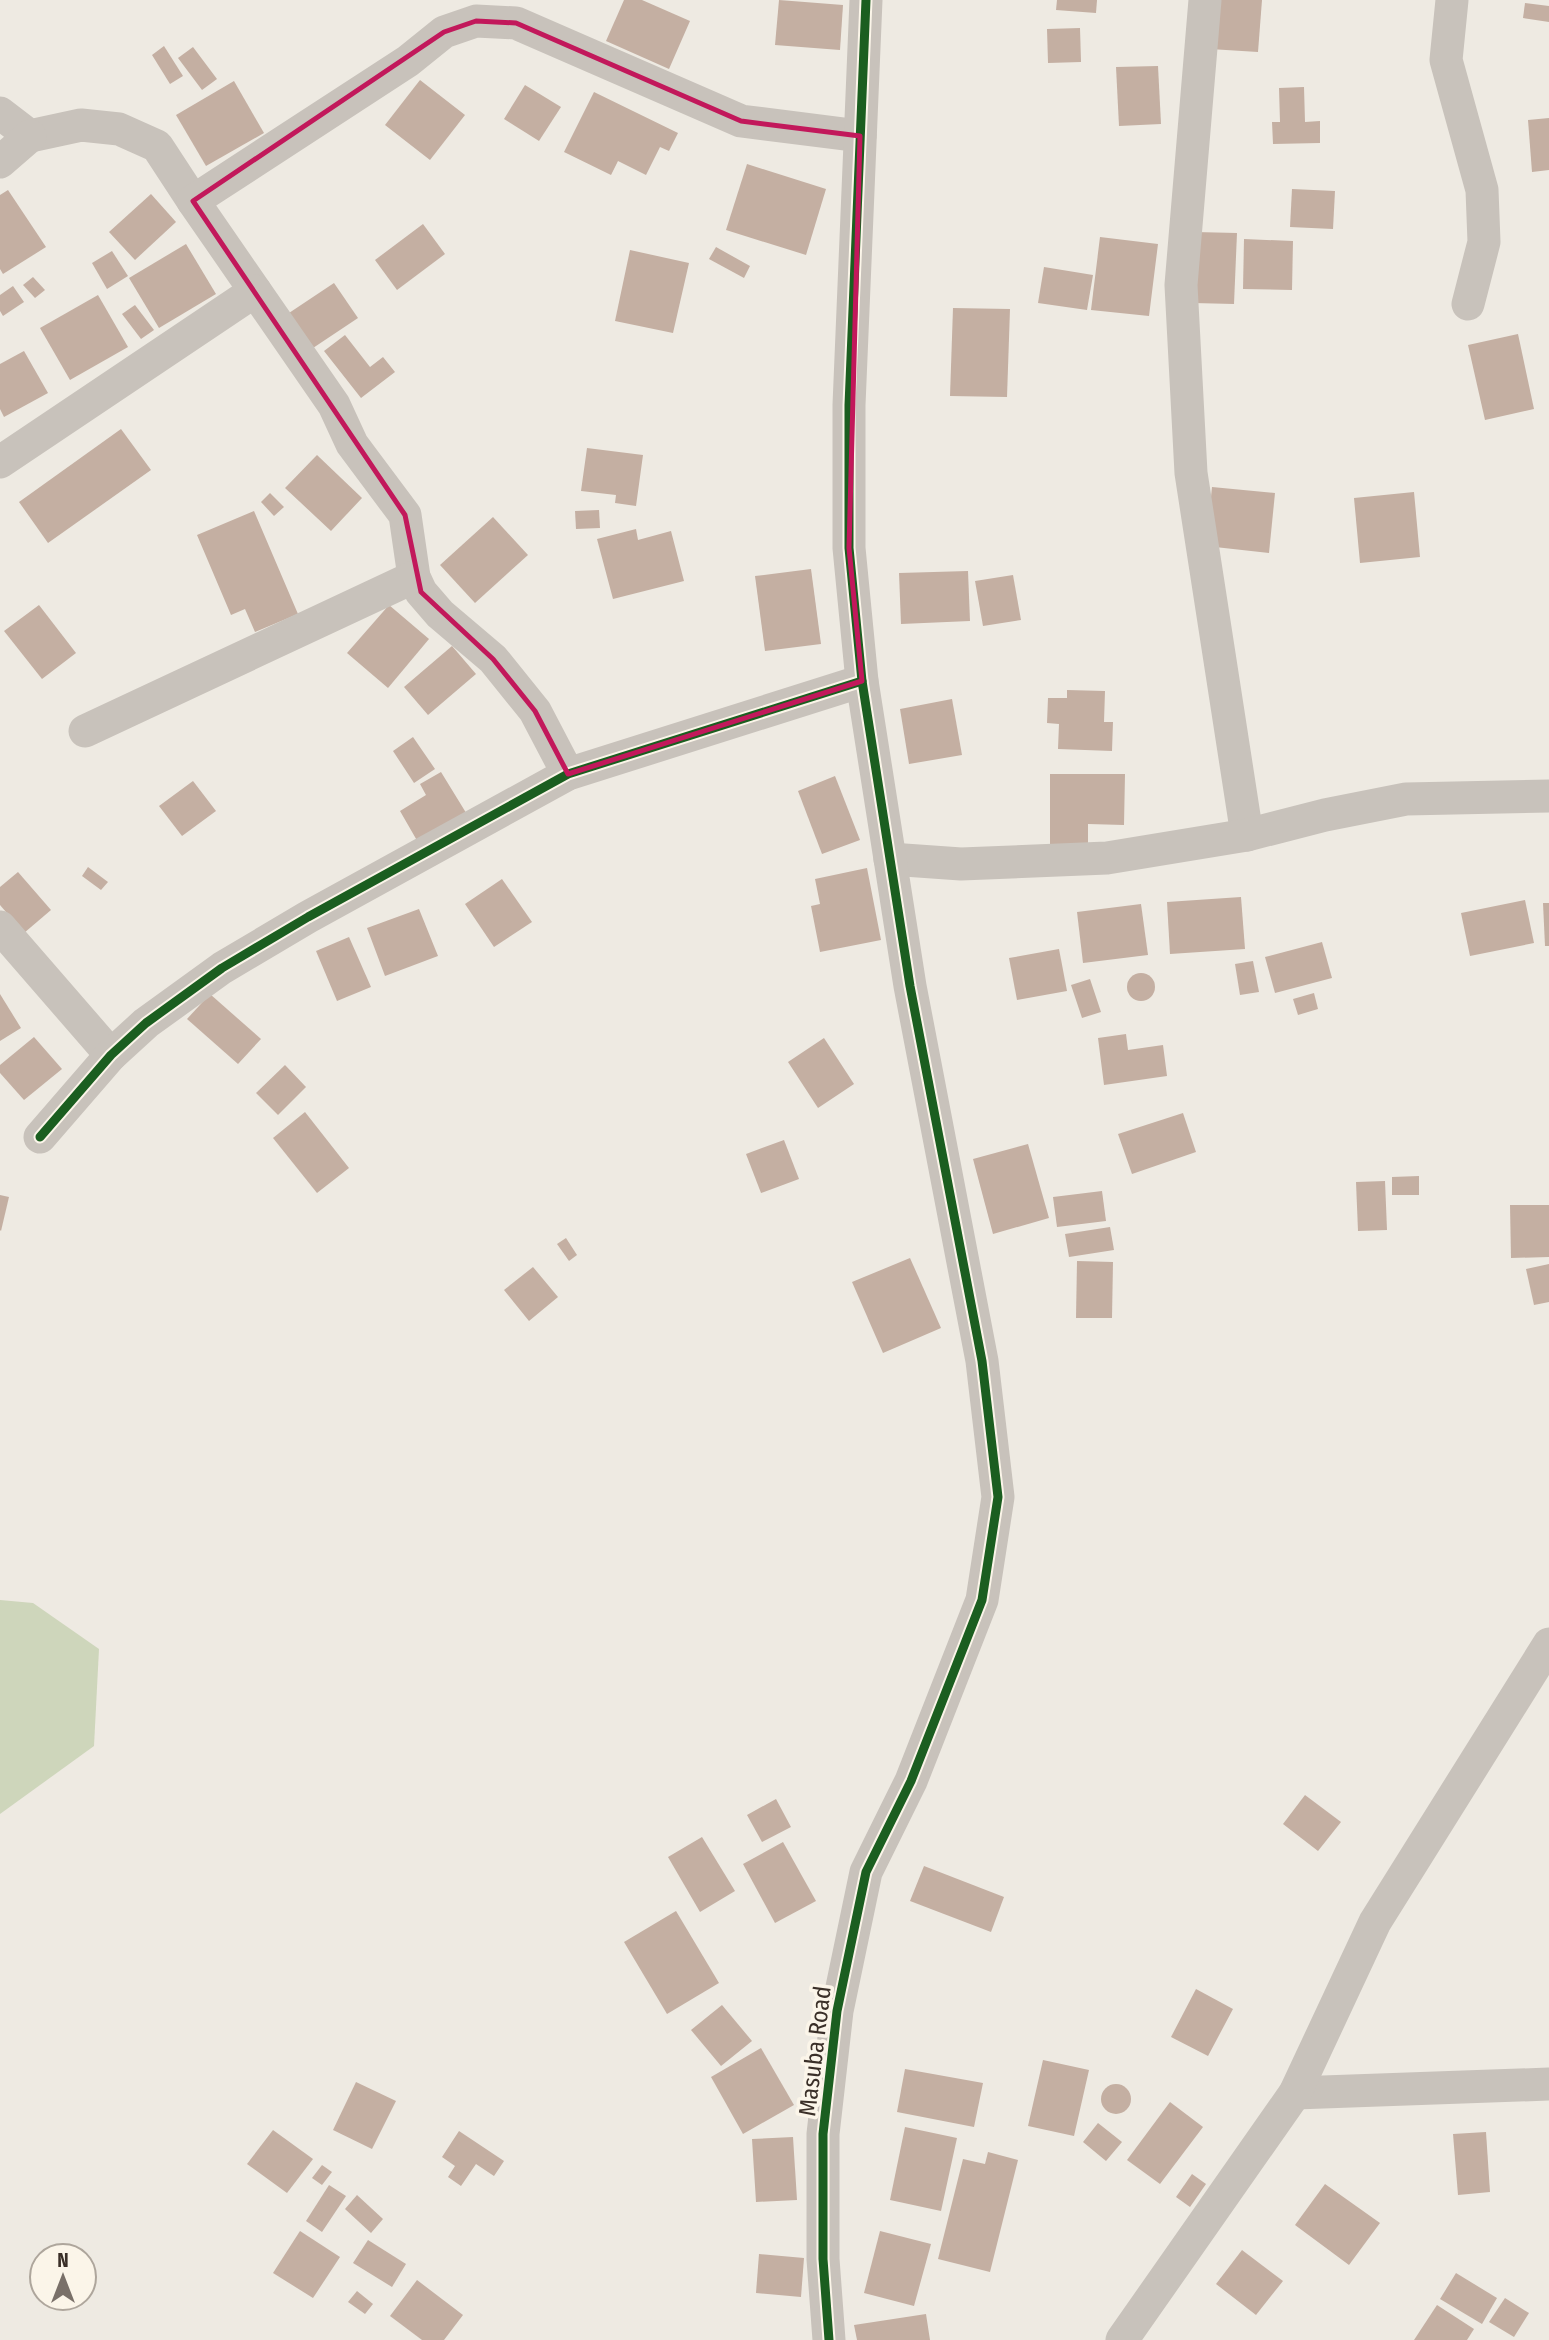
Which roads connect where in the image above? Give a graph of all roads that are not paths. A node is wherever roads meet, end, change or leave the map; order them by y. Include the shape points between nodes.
1 (866, 0) edge
2 (1205, 0) edge
3 (1452, 0) edge
4 (0, 113) edge
5 (30, 136) junction
6 (860, 136) junction
7 (0, 162) edge
8 (193, 201) junction
9 (255, 291) junction
10 (1468, 304) dead end
11 (0, 462) edge
12 (414, 577) junction
13 (862, 681) junction
14 (85, 731) dead end
15 (568, 774) junction
16 (1549, 796) edge
17 (1247, 835) junction
18 (890, 859) junction
19 (0, 927) edge
20 (111, 1055) junction
21 (40, 1137) dead end
22 (1549, 1644) edge
23 (1549, 2084) edge
24 (1295, 2094) junction
25 (829, 2340) edge
26 (1122, 2340) edge

1 - 6 street, Masuba Road
2 - 17 street via 1181,285 1191,473
3 - 10 street via 1446,60 1482,190 1483,242
4 - 5 street
5 - 7 street
5 - 8 street via 81,125 119,129 158,146
6 - 8 street via 741,121 516,23 476,21 444,32 408,61
6 - 13 street, Masuba Road via 849,405 849,548
8 - 9 street
9 - 11 street
9 - 12 street via 334,405 352,444 405,515
12 - 14 street
12 - 15 street via 440,614 493,659 535,710
13 - 15 street
13 - 18 street, Masuba Road
15 - 20 street via 222,968 146,1023
16 - 17 street via 1406,799
17 - 18 street via 1107,858 961,863
18 - 25 street, Masuba Road via 982,1361 998,1497 982,1600 911,1781 866,1872 837,2011 824,2134
19 - 20 street
20 - 21 street
22 - 24 street via 1375,1922
23 - 24 street
24 - 26 street

